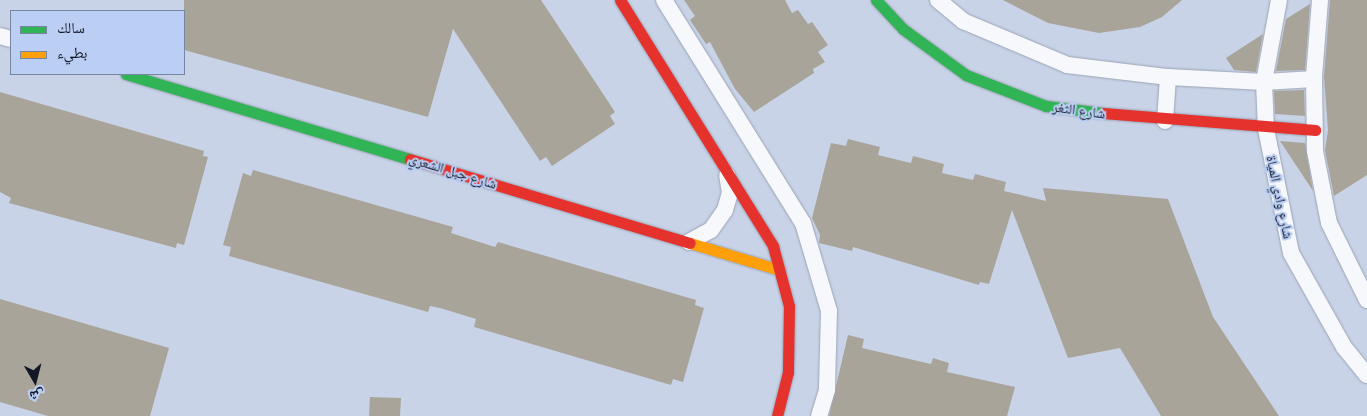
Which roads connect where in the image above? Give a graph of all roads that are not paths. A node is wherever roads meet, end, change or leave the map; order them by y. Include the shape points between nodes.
1 (620, 0) edge
2 (664, 0) edge
3 (876, 0) edge
4 (938, 0) edge
5 (1279, 0) edge
6 (1320, 0) edge
7 (129, 75) edge
8 (1168, 77) junction
9 (1314, 79) junction
10 (1264, 82) junction
11 (1165, 121) junction
12 (1266, 130) junction
13 (1315, 130) junction
14 (726, 170) junction
15 (689, 242) junction
16 (780, 270) junction
17 (1367, 300) edge
18 (1367, 374) edge
19 (776, 416) edge
20 (819, 416) edge

1 - 14 street
2 - 20 street via 803,223 830,311 827,390
3 - 11 street, شارع الثغر via 903,29 966,75 1046,106
4 - 8 street via 963,21 1067,65
5 - 10 street, شارع وادي المياة
6 - 9 street
7 - 15 street, شارع جبل الشعري
8 - 10 street
8 - 11 street
9 - 10 street
9 - 13 street
10 - 12 street, شارع وادي المياة
11 - 12 street, شارع الثغر
12 - 13 street, شارع الثغر
12 - 18 street, شارع وادي المياة via 1291,252 1344,347
13 - 17 street via 1329,223
14 - 15 street via 730,193 725,210 710,230
14 - 16 street via 773,246
15 - 16 street, شارع جبل الشعري
16 - 19 street via 789,306 788,372

